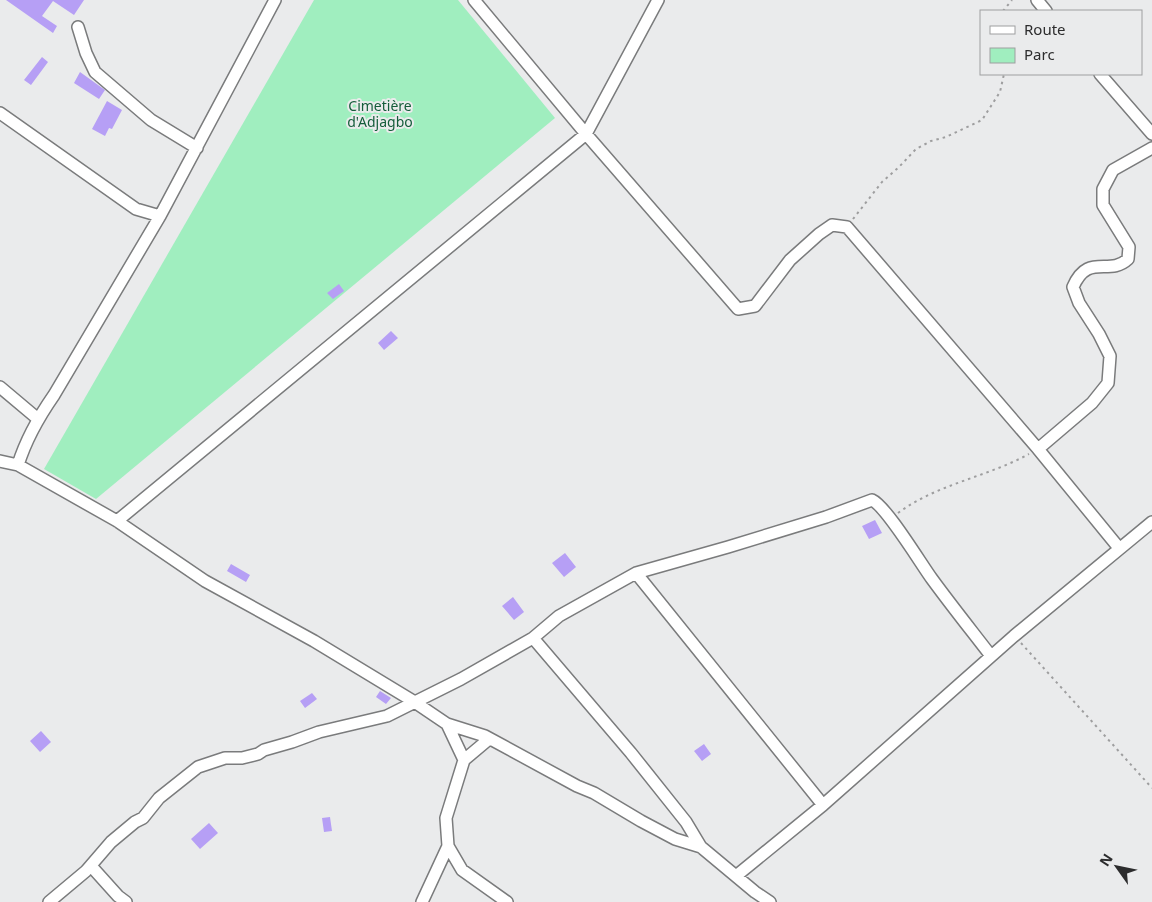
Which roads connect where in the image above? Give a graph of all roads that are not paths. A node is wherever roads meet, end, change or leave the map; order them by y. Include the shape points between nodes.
1 (275, 0) edge
2 (474, 0) edge
3 (658, 0) edge
4 (1037, 0) edge
5 (1045, 10) edge
6 (78, 26) dead end
7 (1101, 75) edge
8 (0, 113) edge
9 (586, 134) junction
10 (1152, 134) edge
11 (197, 148) junction
12 (1152, 148) edge
13 (160, 216) junction
14 (0, 387) edge
15 (38, 418) junction
16 (1038, 449) junction
17 (0, 462) edge
18 (18, 465) junction
19 (117, 521) junction
20 (1152, 522) edge
21 (1119, 548) junction
22 (636, 573) junction
23 (533, 638) junction
24 (991, 656) junction
25 (413, 701) junction
26 (447, 724) junction
27 (489, 739) junction
28 (464, 760) junction
29 (823, 805) junction
30 (448, 846) junction
31 (700, 847) junction
32 (91, 866) junction
33 (736, 876) junction
34 (50, 902) edge
35 (126, 902) edge
36 (422, 902) edge
37 (507, 902) edge
38 (770, 902) edge

1 - 11 street
2 - 9 street
3 - 9 street
4 - 5 street
6 - 11 street via 95,72 151,120
7 - 10 street
8 - 13 street via 136,209
9 - 16 street via 738,309 754,306 790,260 818,234 832,225 847,227
9 - 19 street
11 - 13 street
12 - 16 street via 1113,170 1104,188 1103,205 1129,247 1128,259 1121,266 1089,268 1078,274 1073,287 1110,356 1108,383 1092,403
13 - 15 street
14 - 15 street
15 - 18 street
16 - 21 street
17 - 18 street
18 - 19 street
19 - 25 street via 205,581
20 - 21 street
21 - 24 street
22 - 23 street via 559,616
22 - 24 street via 826,517 872,500 890,519
22 - 29 street
23 - 25 street via 461,679
23 - 31 street via 631,753 686,822
24 - 29 street
25 - 26 street
25 - 32 street via 386,716 319,732 250,756 225,758 198,767 159,798 143,818 112,842
26 - 27 street
26 - 28 street
27 - 28 street
27 - 31 street via 675,839
28 - 30 street via 446,818
29 - 33 street
30 - 36 street
30 - 37 street via 462,870
31 - 33 street
32 - 34 street
32 - 35 street
33 - 38 street

